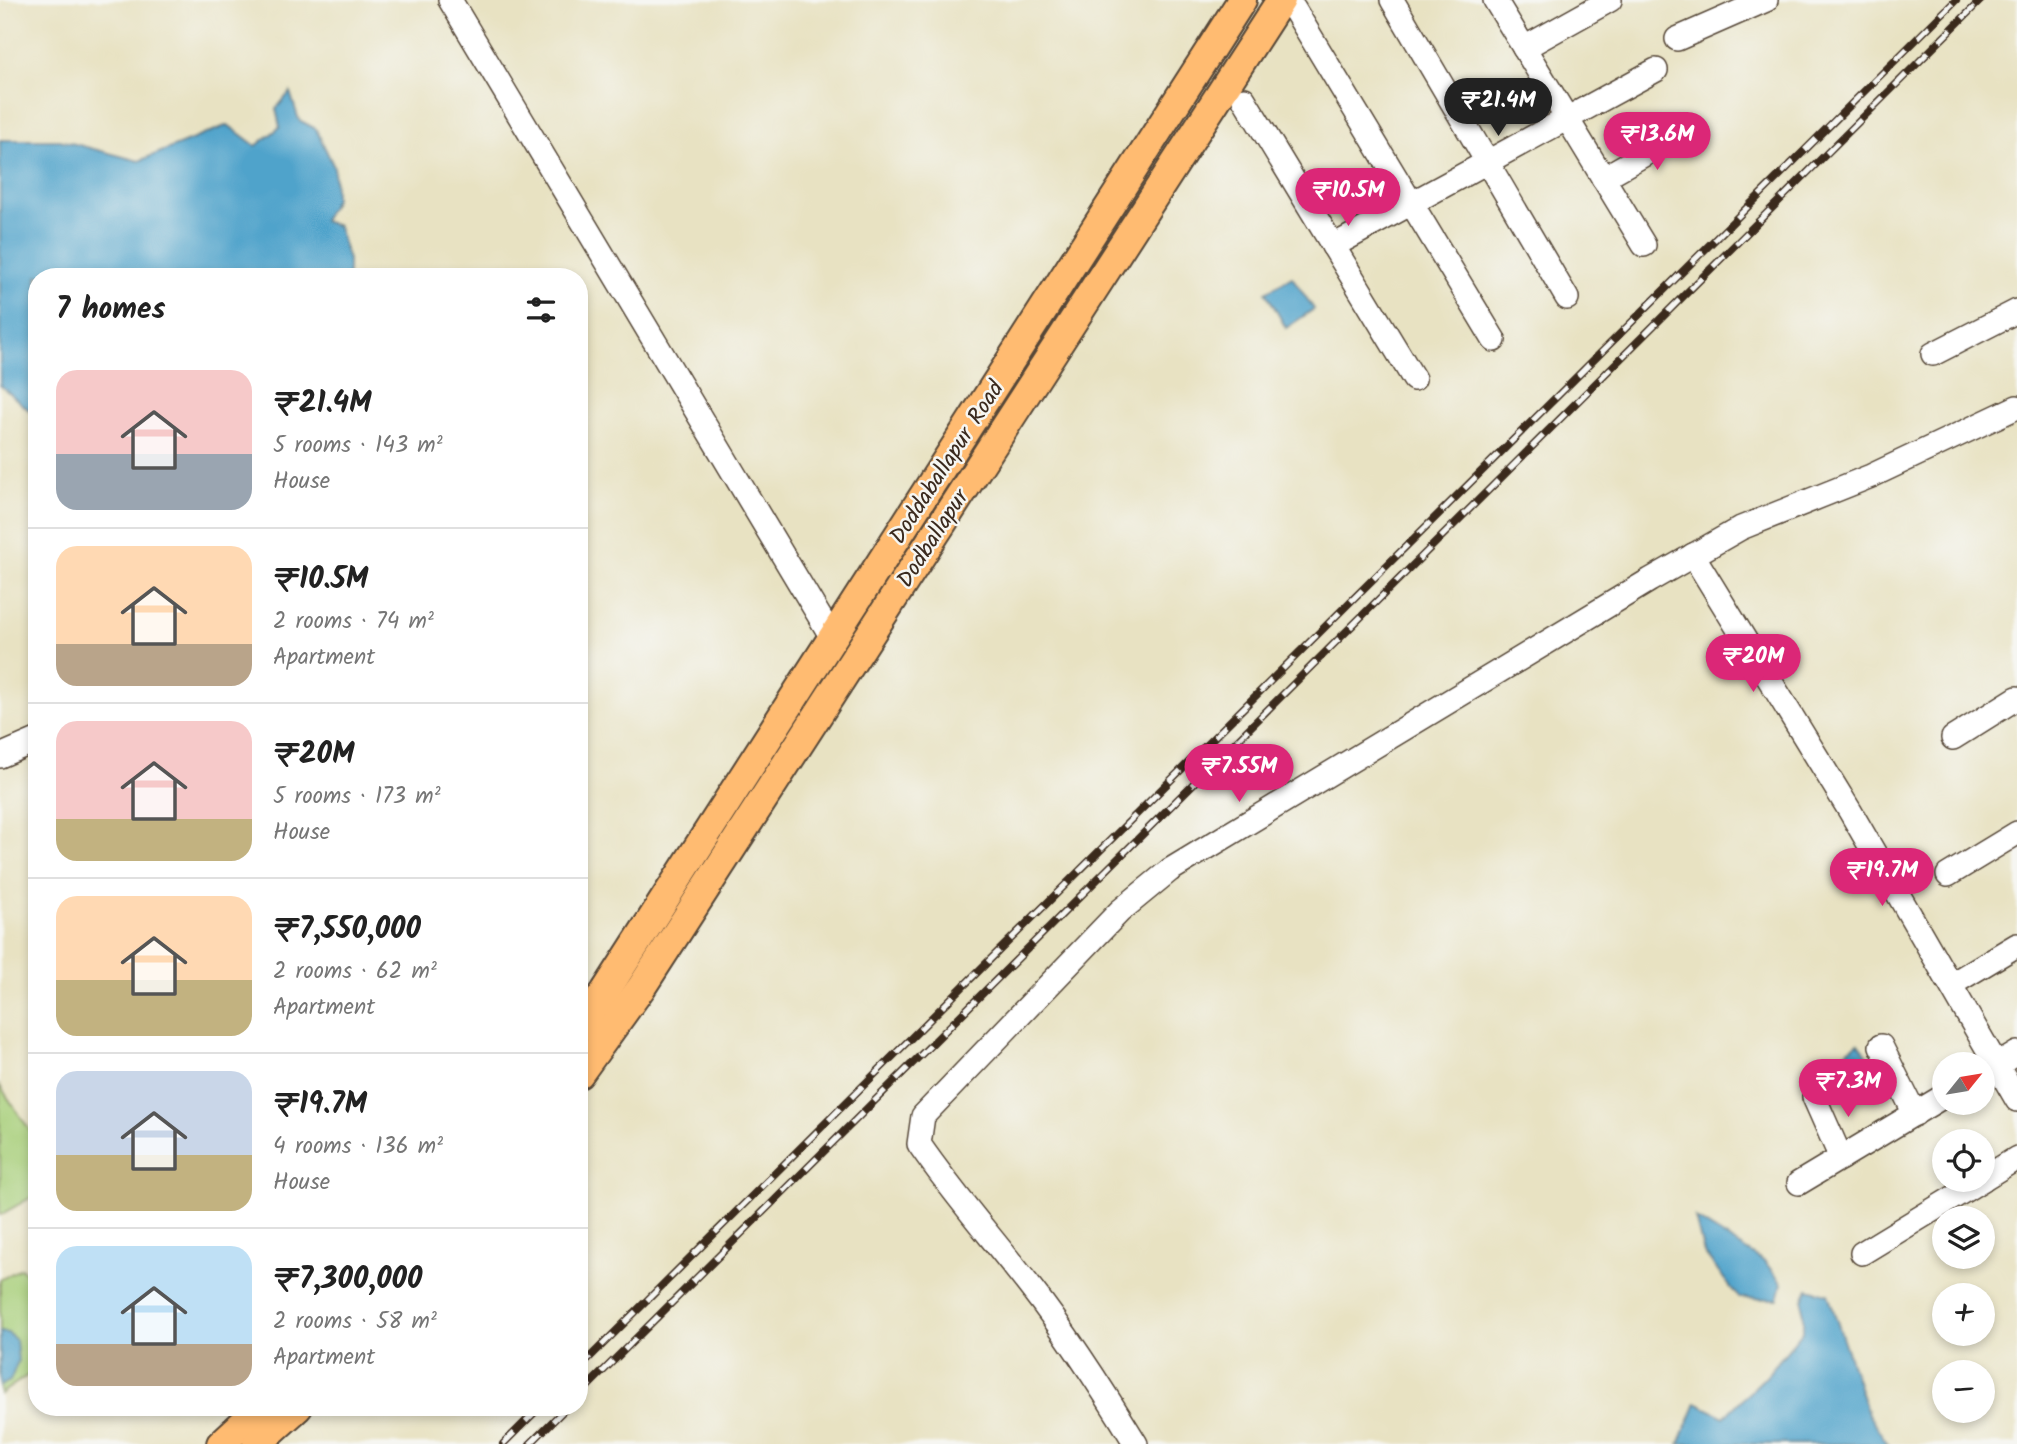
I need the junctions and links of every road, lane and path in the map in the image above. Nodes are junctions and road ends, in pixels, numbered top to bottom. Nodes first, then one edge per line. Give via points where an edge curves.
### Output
1 (450, 0) edge
2 (1242, 0) edge
3 (1392, 0) edge
4 (1495, 0) edge
5 (1610, 0) edge
6 (1766, 0) edge
7 (1287, 5) edge
8 (1677, 39) dead end
9 (1524, 48) junction
10 (1656, 70) dead end
11 (1244, 99) dead end
12 (1567, 118) junction
13 (1689, 129) dead end
14 (1487, 162) junction
15 (1603, 177) junction
16 (1411, 203) junction
17 (1644, 245) dead end
18 (1333, 246) junction
19 (1567, 298) dead end
20 (2017, 311) edge
21 (1494, 340) dead end
22 (1933, 354) dead end
23 (1414, 379) dead end
24 (2017, 407) edge
25 (1693, 555) junction
26 (833, 639) junction
27 (2017, 698) edge
28 (1953, 738) dead end
29 (28, 744) edge
30 (0, 756) edge
31 (2017, 833) edge
32 (1948, 875) dead end
33 (2017, 945) edge
34 (1952, 984) junction
35 (588, 1014) edge
36 (1881, 1046) dead end
37 (1981, 1052) edge
38 (2017, 1053) edge
39 (588, 1061) edge
40 (1995, 1066) edge
41 (1995, 1076) edge
42 (1814, 1097) dead end
43 (2017, 1100) edge
44 (1932, 1103) edge
45 (1915, 1114) junction
46 (1841, 1158) junction
47 (2017, 1158) edge
48 (1995, 1171) edge
49 (1799, 1183) dead end
50 (1961, 1192) edge
51 (1862, 1253) dead end
52 (251, 1416) edge
53 (288, 1416) edge
54 (221, 1444) edge
55 (257, 1444) edge
56 (1136, 1444) edge

1 - 26 street
2 - 26 main road, Doddaballapur Road
3 - 14 street
4 - 9 street
5 - 9 street
6 - 8 street
7 - 16 street
7 - 39 main road, Dodballapur via 641,988
9 - 12 street
10 - 12 street
11 - 18 street
12 - 14 street
12 - 15 street
13 - 15 street
14 - 16 street
14 - 19 street
15 - 17 street
16 - 18 street
16 - 21 street
18 - 23 street
20 - 22 street
24 - 25 street via 1871,476 1741,528
25 - 34 street
25 - 56 street via 1170,870 1120,911 923,1116 919,1144 1092,1370
26 - 35 main road, Doddaballapur Road
27 - 28 street
29 - 30 street
31 - 32 street
33 - 34 street
34 - 37 street
36 - 45 street
38 - 40 street
41 - 43 street
42 - 46 street
44 - 45 street
45 - 46 street
46 - 49 street
47 - 48 street
50 - 51 street
52 - 54 main road
53 - 55 main road

